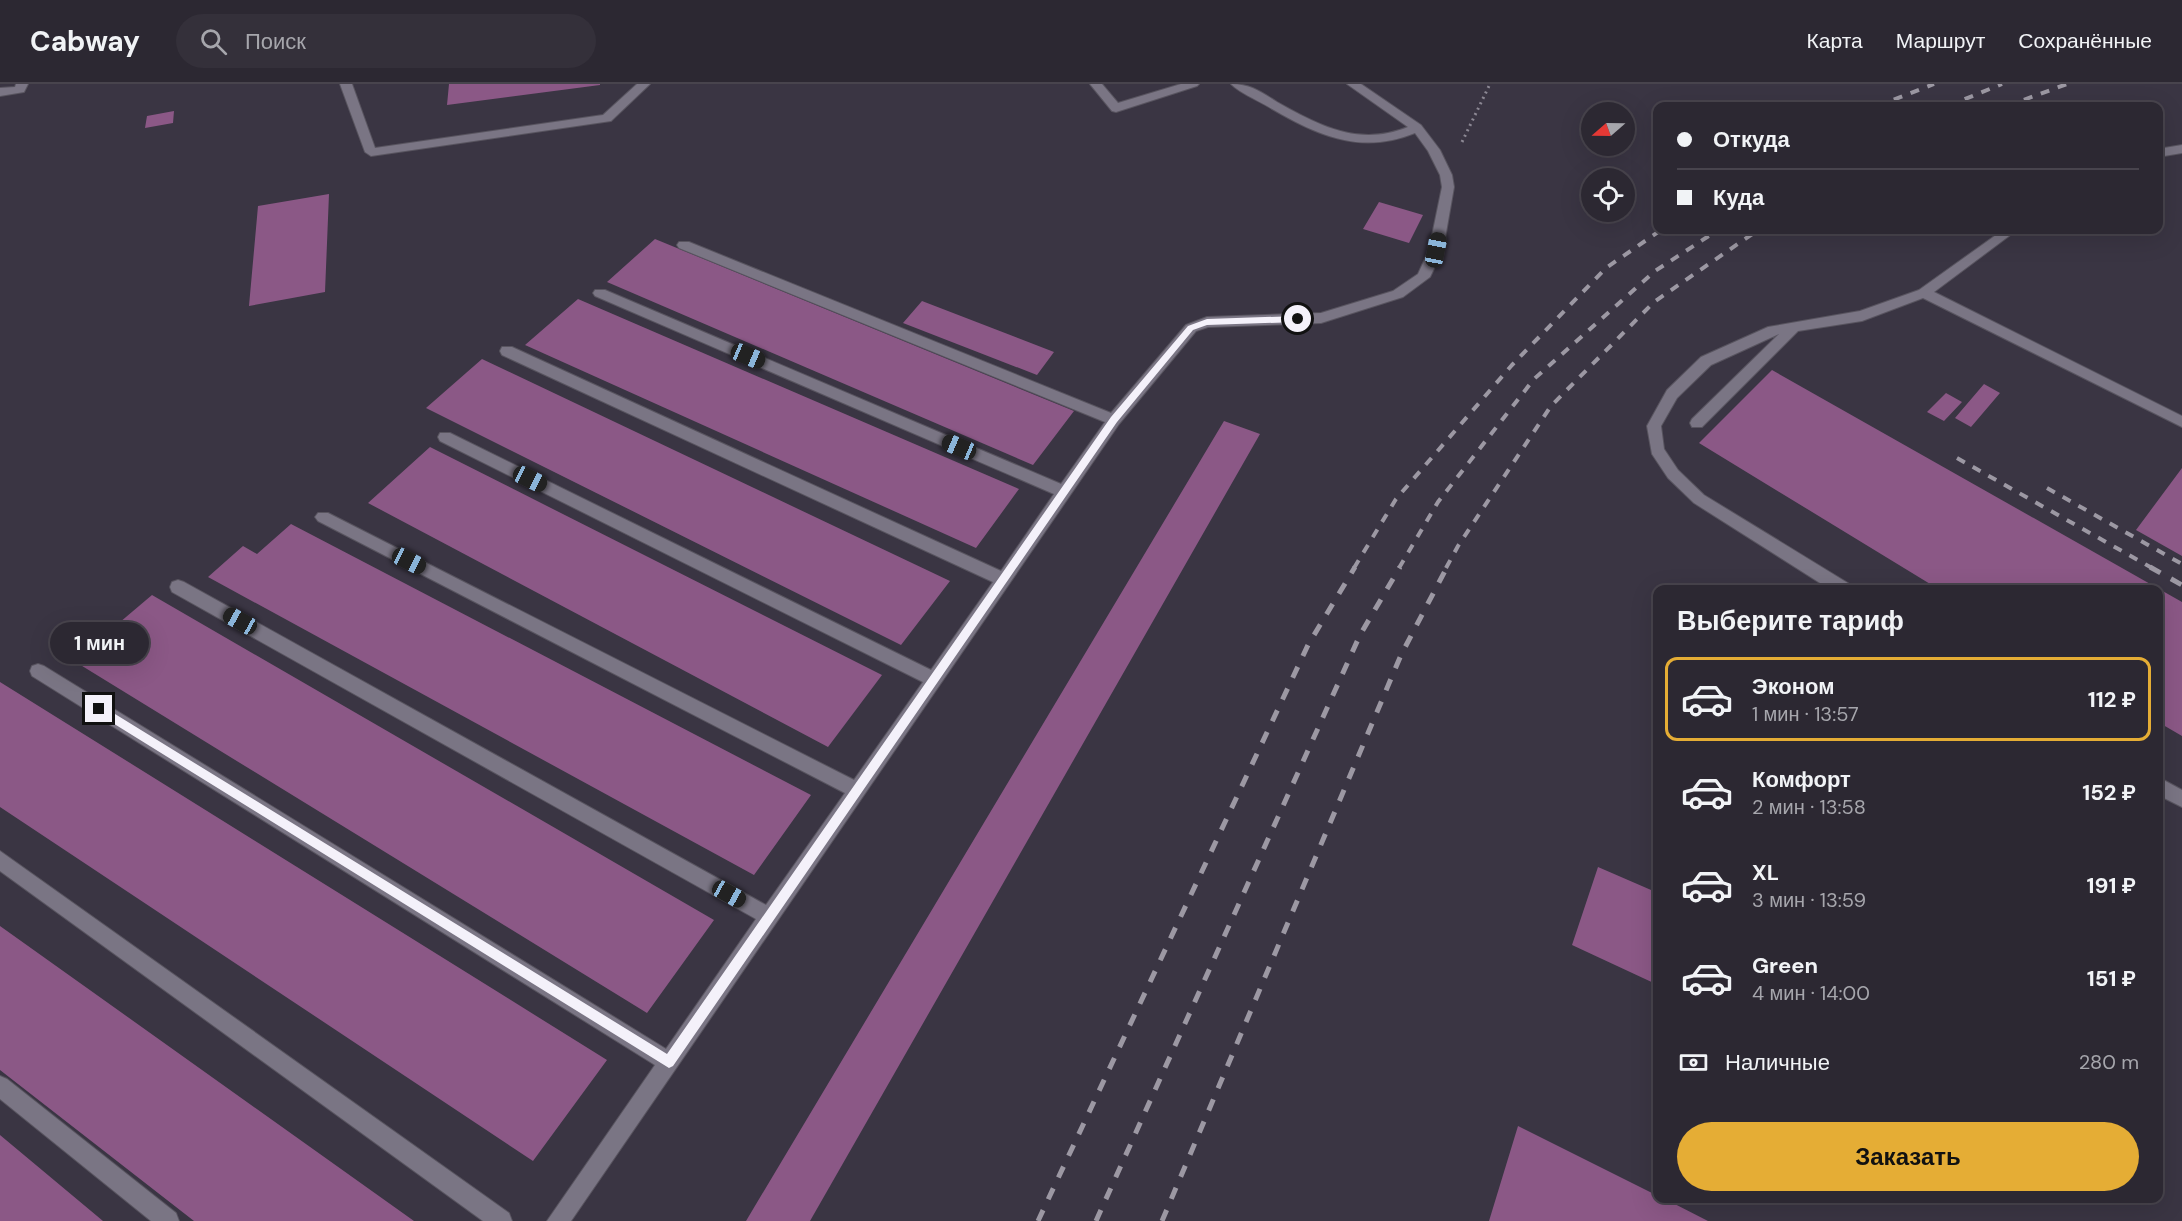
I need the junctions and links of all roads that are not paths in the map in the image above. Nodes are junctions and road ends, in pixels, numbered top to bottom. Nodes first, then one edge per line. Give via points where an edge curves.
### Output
1 (22, 84) edge
2 (346, 84) edge
3 (644, 84) edge
4 (1096, 84) edge
5 (1193, 84) edge
6 (1237, 84) edge
7 (1353, 84) edge
8 (0, 92) edge
9 (1417, 128) junction
10 (2182, 149) edge
11 (2163, 152) edge
12 (2005, 234) edge
13 (684, 244) dead end
14 (600, 293) dead end
15 (1924, 293) junction
16 (1794, 327) junction
17 (507, 351) dead end
18 (1114, 420) junction
19 (2182, 422) edge
20 (1697, 423) dead end
21 (445, 437) dead end
22 (1064, 492) junction
23 (323, 517) dead end
24 (1004, 579) junction
25 (1837, 585) edge
26 (178, 587) dead end
27 (38, 671) dead end
28 (934, 679) junction
29 (2163, 788) edge
30 (857, 791) junction
31 (2182, 799) edge
32 (0, 860) edge
33 (770, 917) junction
34 (669, 1062) junction
35 (0, 1086) edge
36 (168, 1221) edge
37 (501, 1221) edge
38 (558, 1221) edge

1 - 8 lane via 20,90
2 - 3 lane via 371,152 607,118
4 - 5 lane via 1116,108
6 - 9 lane via 1333,135 1388,139
7 - 9 lane
9 - 18 lane via 1434,150 1448,187 1436,250 1423,277 1398,294 1321,318 1207,322 1191,328
10 - 11 lane
12 - 15 lane
13 - 18 lane
14 - 22 lane
15 - 16 lane via 1862,316
15 - 19 lane
16 - 20 lane
16 - 25 lane via 1773,330 1706,361 1672,394 1654,426 1657,450 1673,474 1698,499
17 - 24 lane
18 - 22 lane
21 - 28 lane
22 - 24 lane
23 - 30 lane
24 - 28 lane
26 - 33 lane
27 - 34 lane
28 - 30 lane
29 - 31 lane
30 - 33 lane
32 - 37 lane
33 - 34 lane
34 - 38 lane
35 - 36 lane

